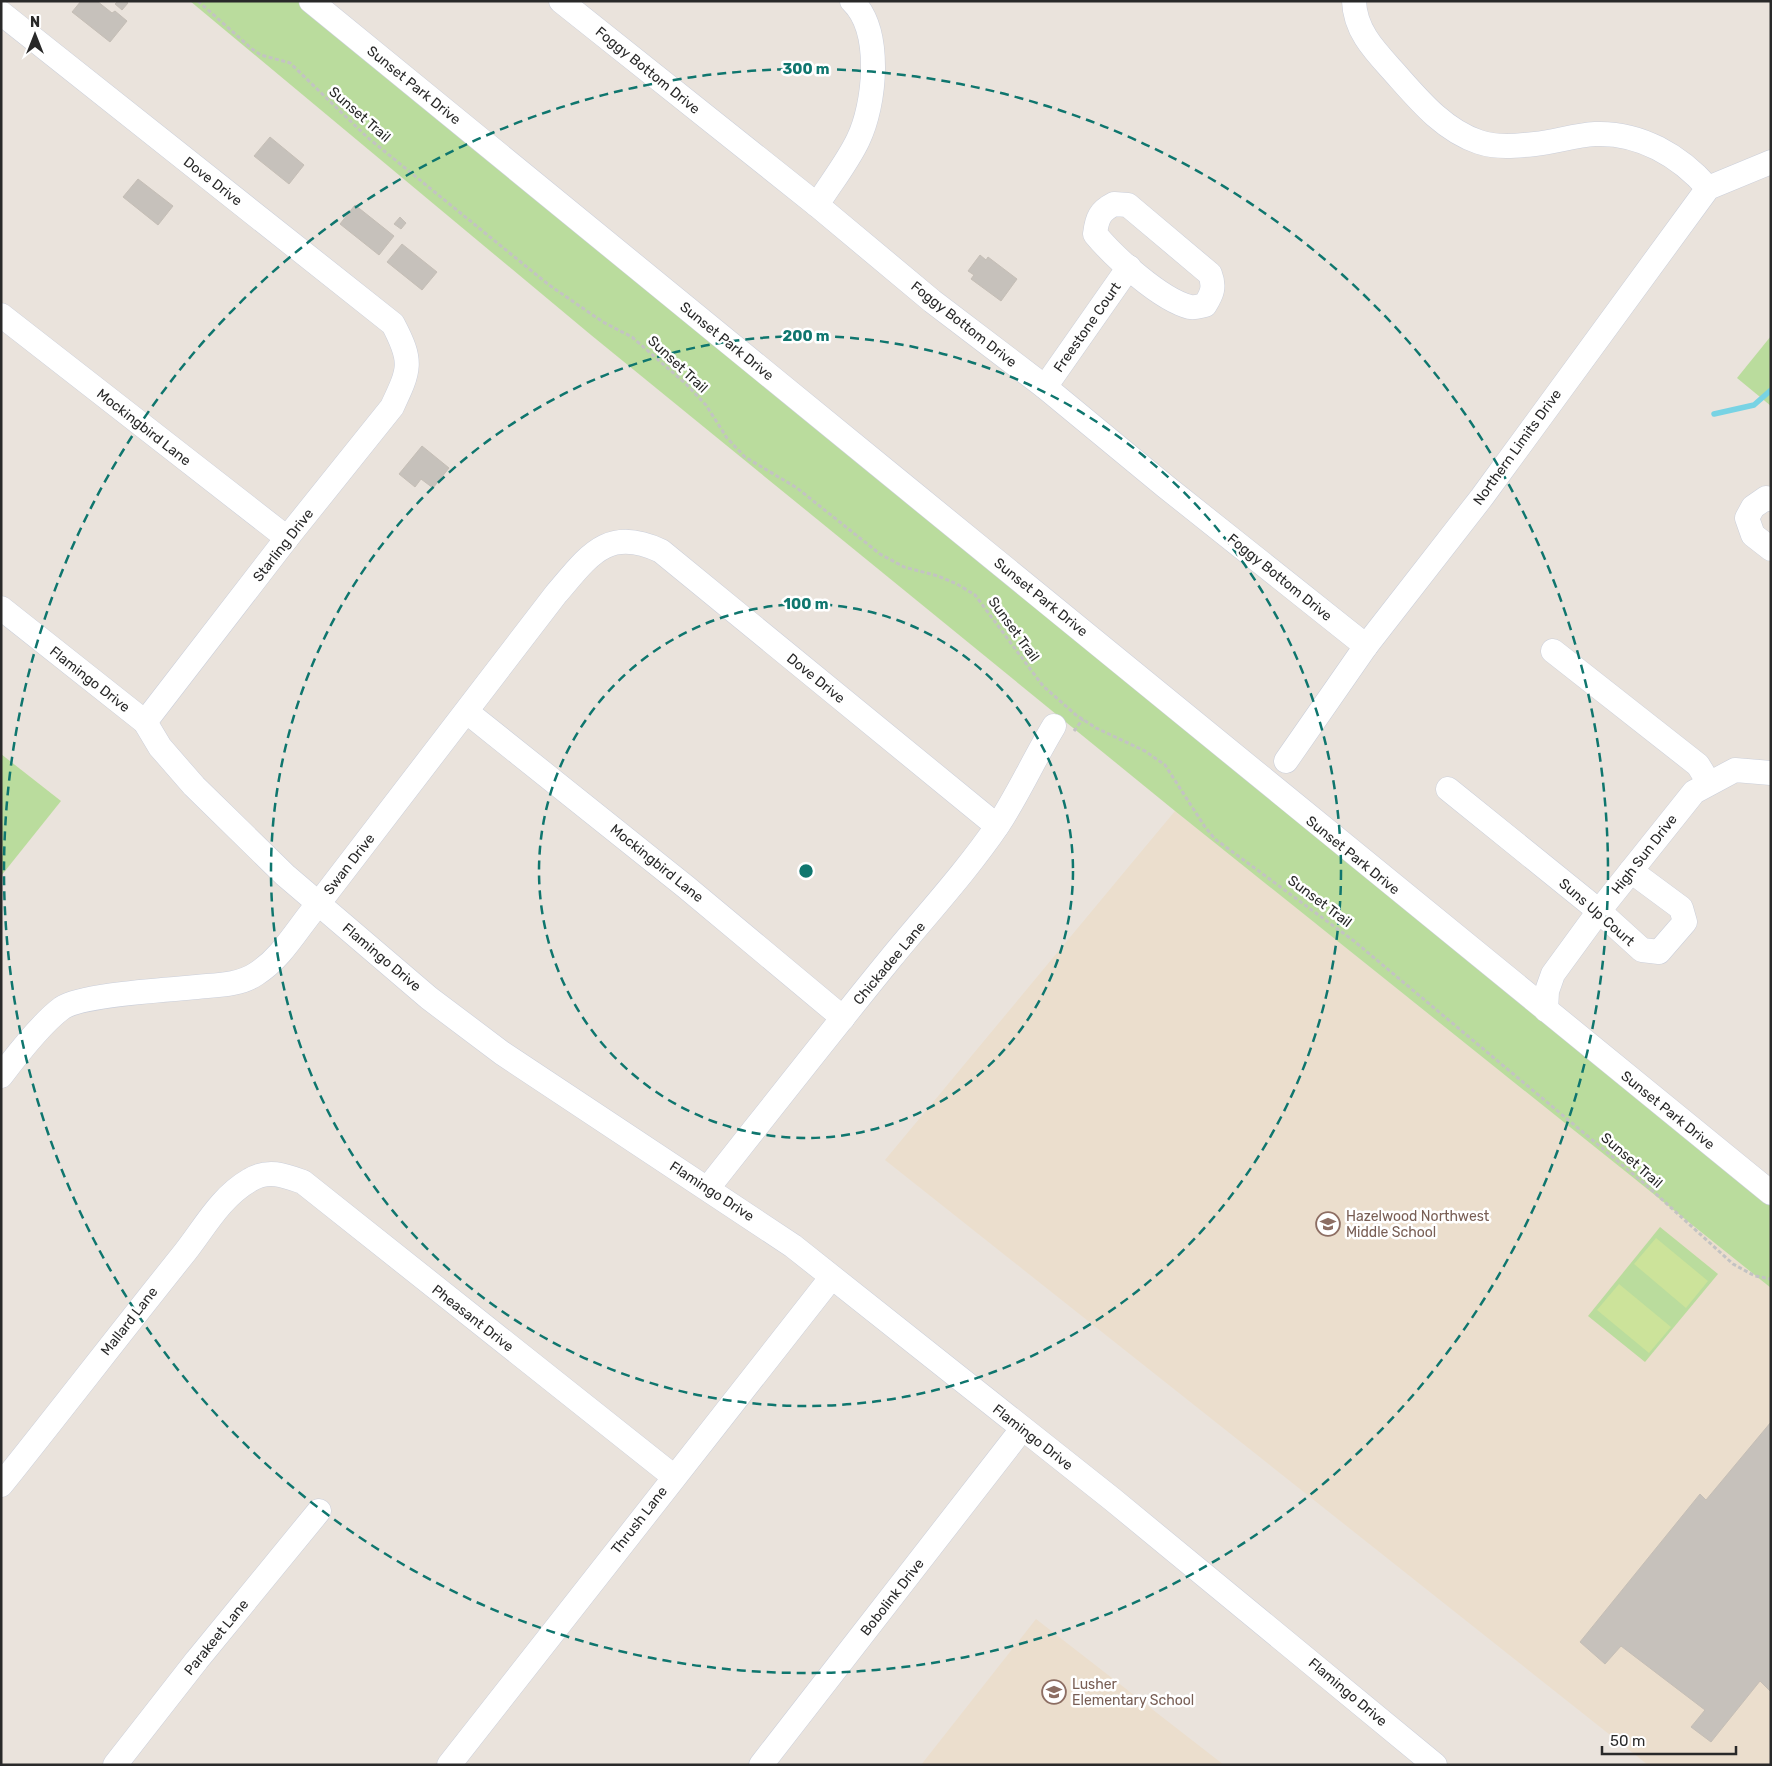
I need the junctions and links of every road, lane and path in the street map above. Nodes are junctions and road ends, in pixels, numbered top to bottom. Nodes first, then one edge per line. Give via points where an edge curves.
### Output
1 (198, 1) edge
2 (311, 1) edge
3 (562, 1) edge
4 (852, 1) edge
5 (1354, 1) edge
6 (1, 13) edge
7 (1771, 162) edge
8 (1708, 188) junction
9 (817, 205) junction
10 (1129, 267) junction
11 (1, 315) edge
12 (408, 361) joint
13 (1045, 387) junction
14 (1771, 499) edge
15 (287, 538) junction
16 (629, 540) joint
17 (1771, 549) edge
18 (1, 608) edge
19 (1366, 646) junction
20 (1553, 652) dead end
21 (467, 712) junction
22 (145, 722) junction
23 (1054, 726) dead end
24 (1286, 761) dead end
25 (1771, 773) edge
26 (1709, 783) junction
27 (1448, 789) dead end
28 (997, 826) junction
29 (1631, 870) junction
30 (319, 904) junction
31 (1599, 911) junction
32 (1546, 1010) junction
33 (843, 1018) junction
34 (1, 1076) edge
35 (268, 1172) joint
36 (708, 1188) junction
37 (1771, 1193) edge
38 (831, 1278) junction
39 (1771, 1279) edge
40 (1022, 1428) junction
41 (673, 1476) junction
42 (1, 1485) edge
43 (318, 1511) dead end
44 (115, 1765) edge
45 (449, 1765) edge
46 (761, 1765) edge
47 (1435, 1765) edge

1 - 39 path, Sunset Trail via 252,49 261,55 290,63 367,137 549,285 632,338 706,405 727,438 745,457 797,488 880,554 904,567 957,584 975,595 1043,686 1076,715 1145,751 1165,766 1215,839 1362,947 1645,1184 1733,1264 1755,1276
2 - 32 street, Sunset Park Drive
3 - 9 street, Foggy Bottom Drive
4 - 9 street via 866,26 873,54 874,80 859,140
5 - 8 street via 1355,18 1365,36 1425,107 1452,128 1478,142 1506,147 1594,134 1617,135 1645,142 1669,154 1692,170
6 - 12 street, Dove Drive via 393,324 403,342
7 - 8 street
8 - 19 street, Northern Limits Drive via 1482,496
9 - 13 street, Foggy Bottom Drive via 932,301
10 - 10 street, Freestone Court via 1095,234 1096,220 1103,209 1114,204 1128,205 1210,274 1214,284 1211,296 1205,305 1192,308 1176,302
10 - 13 street, Freestone Court
11 - 15 street, Mockingbird Lane
12 - 15 street, Starling Drive via 403,385 392,407
13 - 19 street, Foggy Bottom Drive
14 - 17 street via 1766,498 1754,507 1747,518 1753,535
15 - 22 street, Starling Drive
16 - 21 street, Swan Drive via 609,543 589,555
16 - 28 street, Dove Drive via 661,551
18 - 22 street, Flamingo Drive
19 - 24 street, Northern Limits Drive
20 - 26 street via 1698,765
21 - 30 street, Swan Drive
21 - 33 street, Mockingbird Lane via 686,886
22 - 30 street, Flamingo Drive via 160,747 194,786
23 - 28 street, Chickadee Lane
25 - 26 street, High Sun Drive via 1735,770
26 - 29 street, High Sun Drive via 1694,792
27 - 31 street, Suns Up Court
28 - 33 street, Chickadee Lane via 944,897
29 - 31 street, High Sun Drive
29 - 31 street, Suns Up Court via 1681,908 1685,922 1659,952 1642,950
30 - 34 street, Swan Drive via 298,927 278,957 255,976 230,984 114,996 63,1007
30 - 36 street, Flamingo Drive via 429,998 502,1053
31 - 32 street, High Sun Drive via 1553,974 1547,991
32 - 37 street, Sunset Park Drive
33 - 36 street, Chickadee Lane
35 - 41 street, Pheasant Drive via 304,1182
35 - 42 street, Mallard Lane via 228,1194
36 - 38 street, Flamingo Drive via 793,1246
38 - 40 street, Flamingo Drive
38 - 41 street, Thrush Lane
40 - 46 street, Bobolink Drive
40 - 47 street, Flamingo Drive
41 - 45 street, Thrush Lane
43 - 44 street, Parakeet Lane

